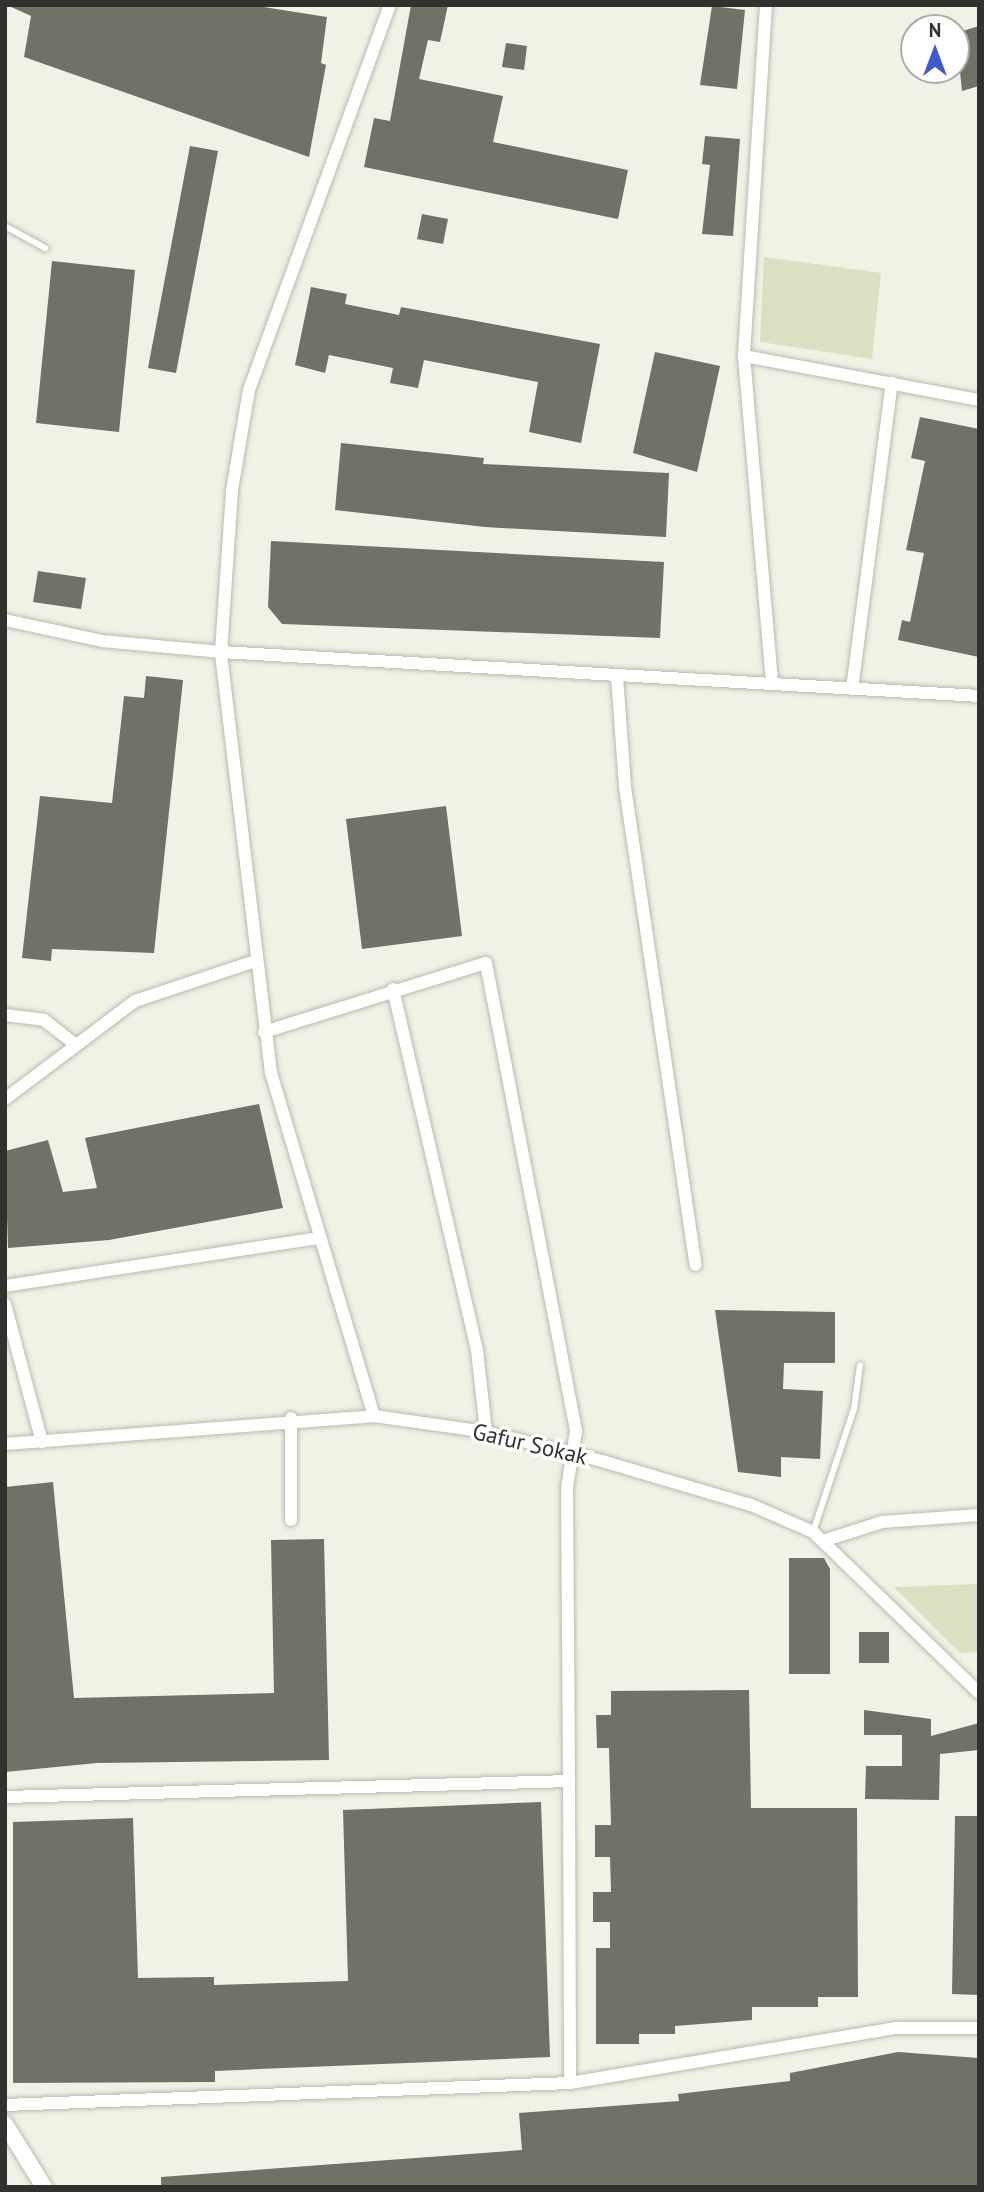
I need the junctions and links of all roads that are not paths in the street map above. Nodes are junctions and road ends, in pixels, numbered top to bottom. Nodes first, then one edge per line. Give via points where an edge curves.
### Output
1 (390, 5) edge
2 (766, 5) edge
3 (5, 226) edge
4 (45, 248) dead end
5 (744, 356) junction
6 (892, 383) junction
7 (979, 400) edge
8 (5, 620) edge
9 (221, 652) junction
10 (617, 677) junction
11 (772, 684) junction
12 (852, 689) junction
13 (979, 696) edge
14 (255, 961) junction
15 (393, 989) junction
16 (5, 1015) edge
17 (264, 1032) junction
18 (73, 1043) junction
19 (5, 1099) edge
20 (320, 1238) junction
21 (696, 1265) dead end
22 (5, 1286) edge
23 (5, 1304) edge
24 (860, 1365) dead end
25 (374, 1416) junction
26 (291, 1418) junction
27 (486, 1432) junction
28 (42, 1442) junction
29 (5, 1444) edge
30 (575, 1455) junction
31 (979, 1515) edge
32 (291, 1520) dead end
33 (813, 1532) junction
34 (826, 1540) junction
35 (979, 1693) edge
36 (569, 1781) junction
37 (5, 1797) edge
38 (979, 2028) edge
39 (570, 2083) junction
40 (5, 2105) edge
41 (5, 2124) edge
42 (44, 2187) edge

1 - 9 street via 249,390 232,490
2 - 5 street
3 - 4 lane
5 - 6 street
5 - 11 street
6 - 7 street
6 - 12 street
8 - 9 street via 102,641
9 - 10 street
9 - 14 street
10 - 11 street
10 - 21 street via 625,787
11 - 12 street
12 - 13 street
14 - 17 street
14 - 18 street via 135,1001
15 - 17 street
15 - 27 street via 477,1350
15 - 30 street via 486,964 573,1402
16 - 18 street via 44,1020
17 - 20 street
18 - 19 street
20 - 22 street
20 - 25 street
23 - 28 street
24 - 33 lane via 853,1409
25 - 26 street, Gafur Sokak
25 - 27 street, Gafur Sokak
26 - 28 street, Gafur Sokak
26 - 32 street
27 - 30 street, Gafur Sokak
28 - 29 street, Gafur Sokak
30 - 33 street, Gafur Sokak via 751,1505
30 - 36 street via 567,1488
31 - 34 street via 881,1522
33 - 34 street, Gafur Sokak
34 - 35 street, Gafur Sokak
36 - 37 street
36 - 39 street
38 - 39 street via 896,2028
39 - 40 street
41 - 42 street

